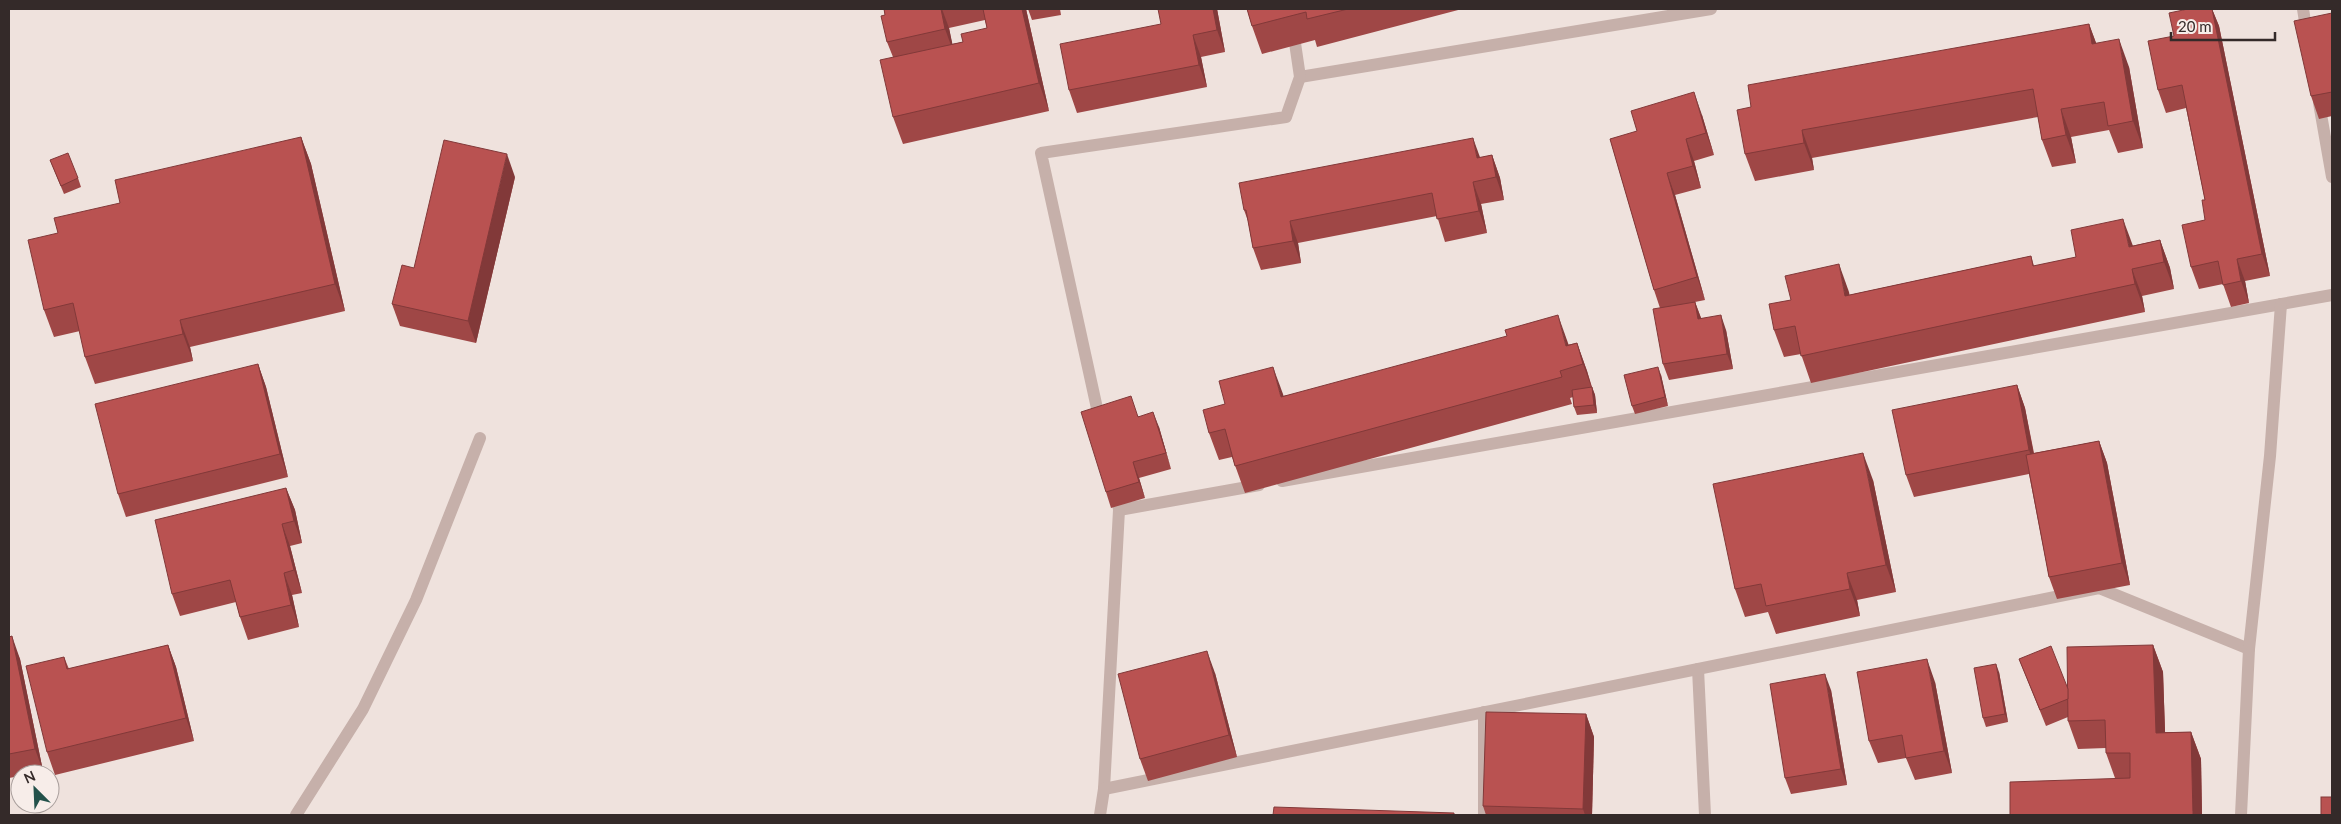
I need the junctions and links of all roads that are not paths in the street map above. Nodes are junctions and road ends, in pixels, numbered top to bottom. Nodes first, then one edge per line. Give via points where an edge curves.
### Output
1 (1290, 9) edge
2 (1711, 9) edge
3 (2303, 9) edge
4 (2310, 46) edge
5 (1300, 77) junction
6 (2318, 93) edge
7 (2332, 177) edge
8 (2332, 295) edge
9 (2281, 304) junction
10 (1102, 433) edge
11 (480, 438) dead end
12 (1115, 491) edge
13 (1119, 510) junction
14 (2249, 649) junction
15 (1698, 669) junction
16 (1484, 712) junction
17 (1104, 789) junction
18 (296, 815) edge
19 (1100, 815) edge
20 (1484, 815) edge
21 (1705, 815) edge
22 (2241, 815) edge

1 - 5 street
2 - 5 street
3 - 4 street
5 - 10 street via 1286,116 1041,153
6 - 7 street
8 - 9 street
9 - 13 street
9 - 14 street via 2270,456
11 - 18 street via 416,600 364,709
12 - 13 street
13 - 17 street
14 - 15 street via 2099,588
14 - 22 street
15 - 16 street
15 - 21 street
16 - 17 street
16 - 20 street
17 - 19 street

